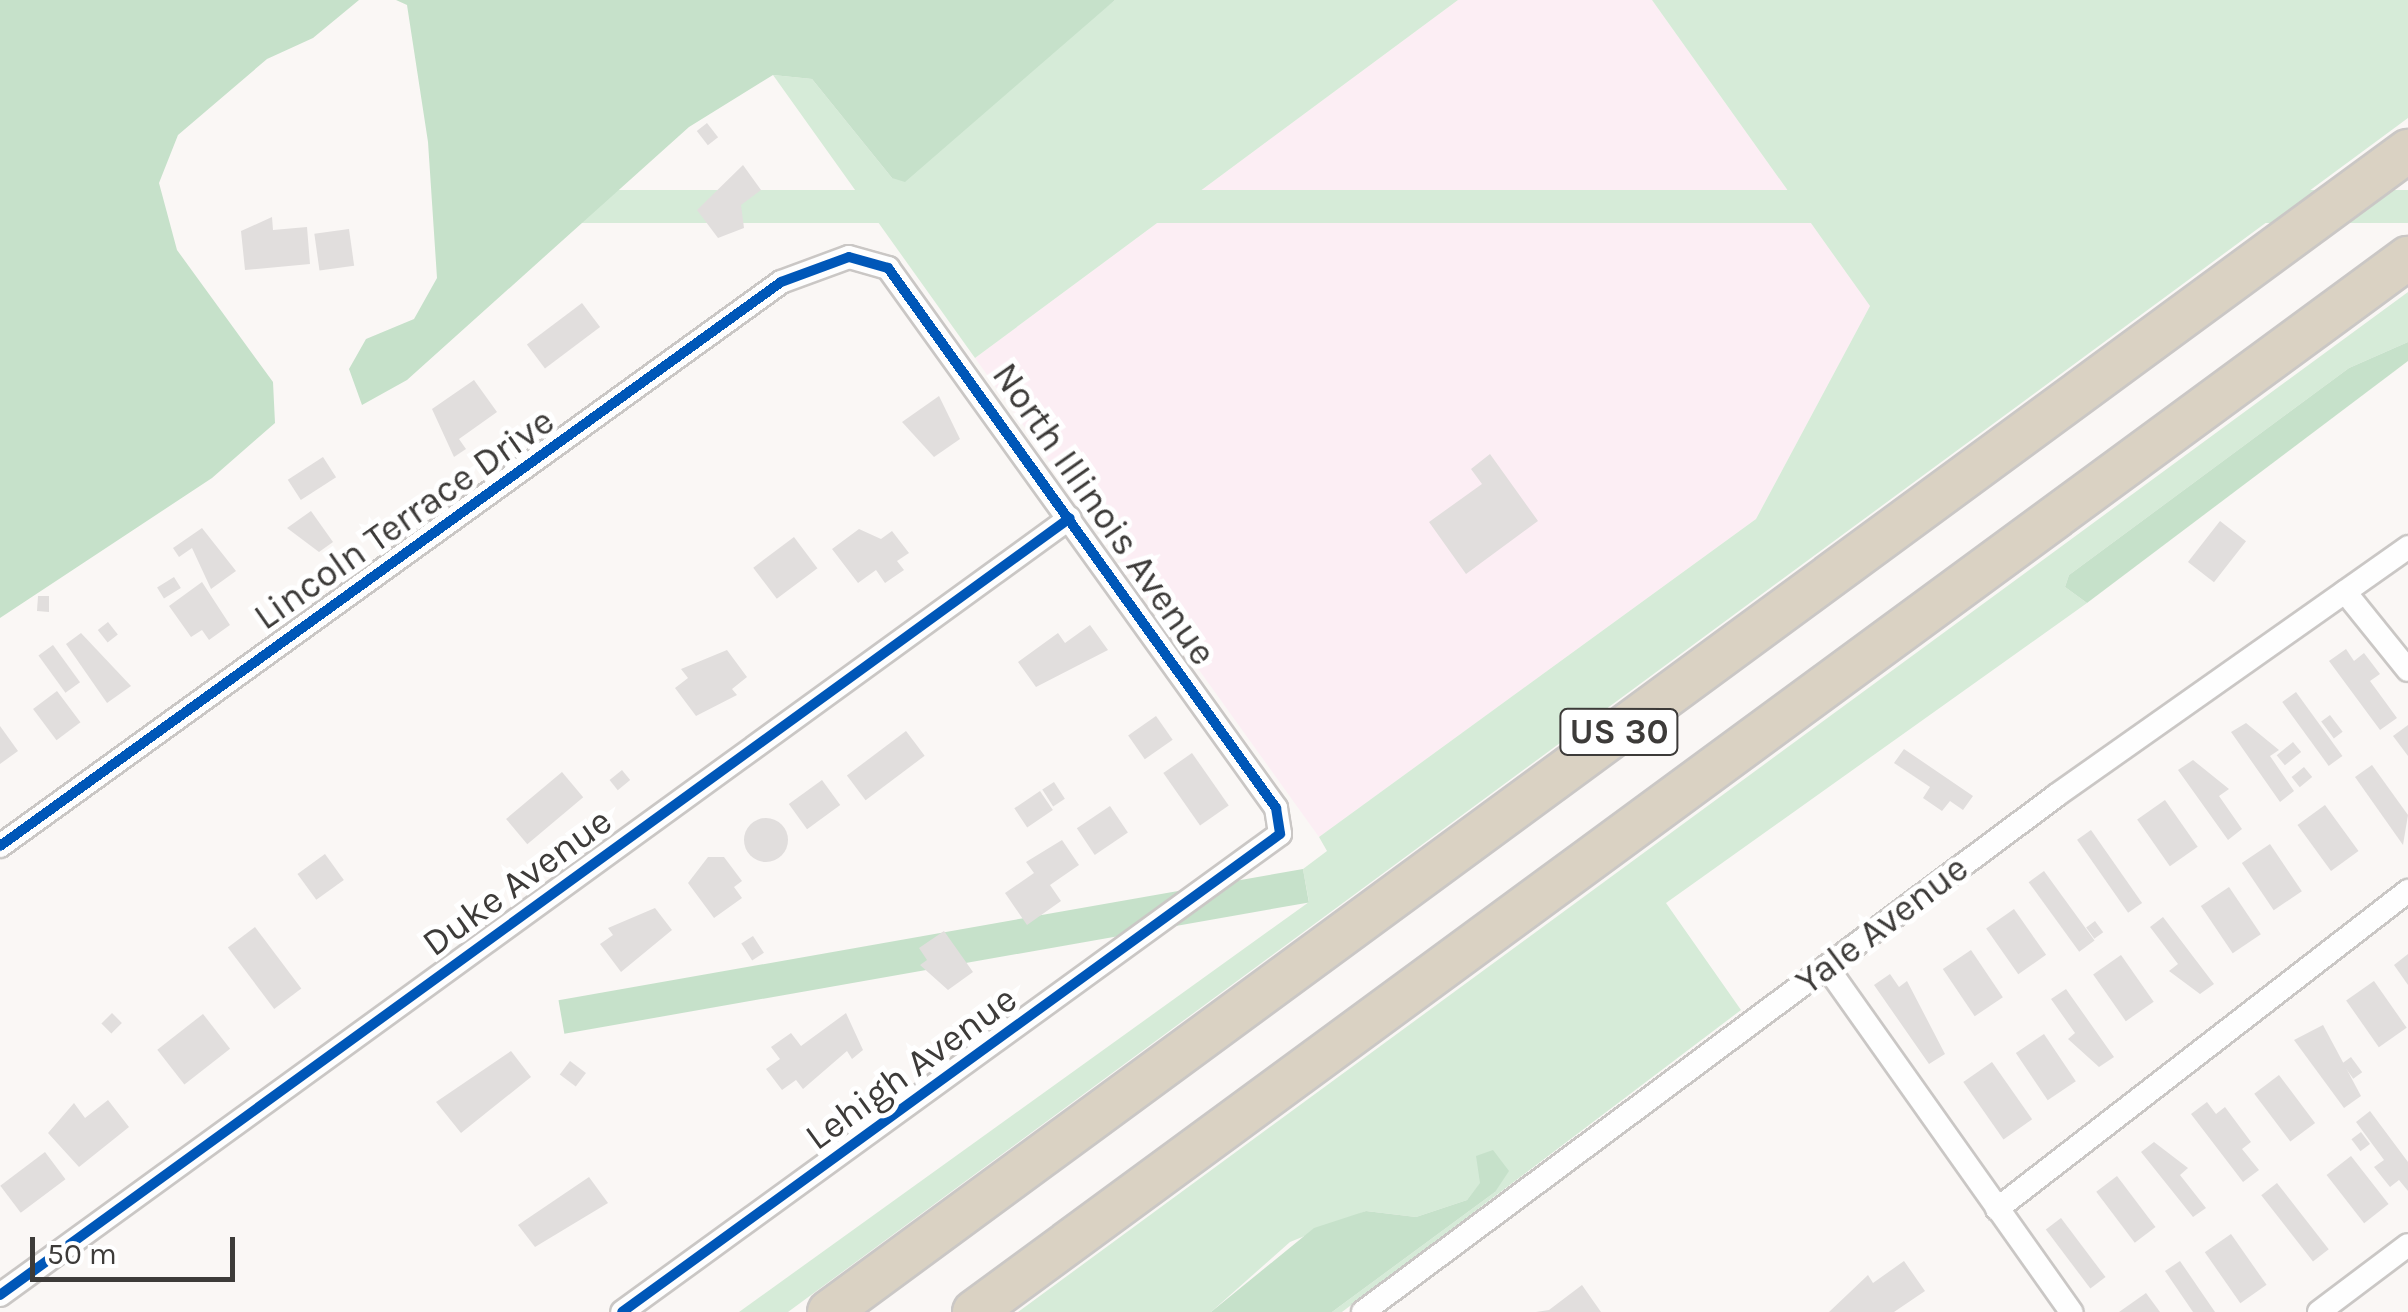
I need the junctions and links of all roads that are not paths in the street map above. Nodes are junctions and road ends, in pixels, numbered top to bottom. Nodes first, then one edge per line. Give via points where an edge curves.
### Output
1 (2408, 151) edge
2 (849, 257) joint
3 (2408, 258) edge
4 (1070, 518) junction
5 (2408, 547) edge
6 (2345, 592) junction
7 (2408, 670) edge
8 (1280, 834) joint
9 (0, 846) edge
10 (2408, 892) edge
11 (1826, 967) junction
12 (1997, 1209) junction
13 (2408, 1245) edge
14 (0, 1295) edge
15 (622, 1312) edge
16 (829, 1312) edge
17 (974, 1312) edge
18 (1363, 1312) edge
19 (2071, 1312) edge
20 (2319, 1312) edge

1 - 16 highway, US 30
2 - 4 street, North Illinois Avenue via 902,281
2 - 9 street, Lincoln Terrace Drive via 781,282
3 - 17 highway, US 30
4 - 8 street, North Illinois Avenue via 1276,808
4 - 14 street, Duke Avenue
5 - 6 street, Yale Avenue
6 - 7 street
6 - 11 street, Yale Avenue
8 - 15 street, Lehigh Avenue
10 - 12 street
11 - 12 street
11 - 18 street, Yale Avenue
12 - 19 street
13 - 20 street

